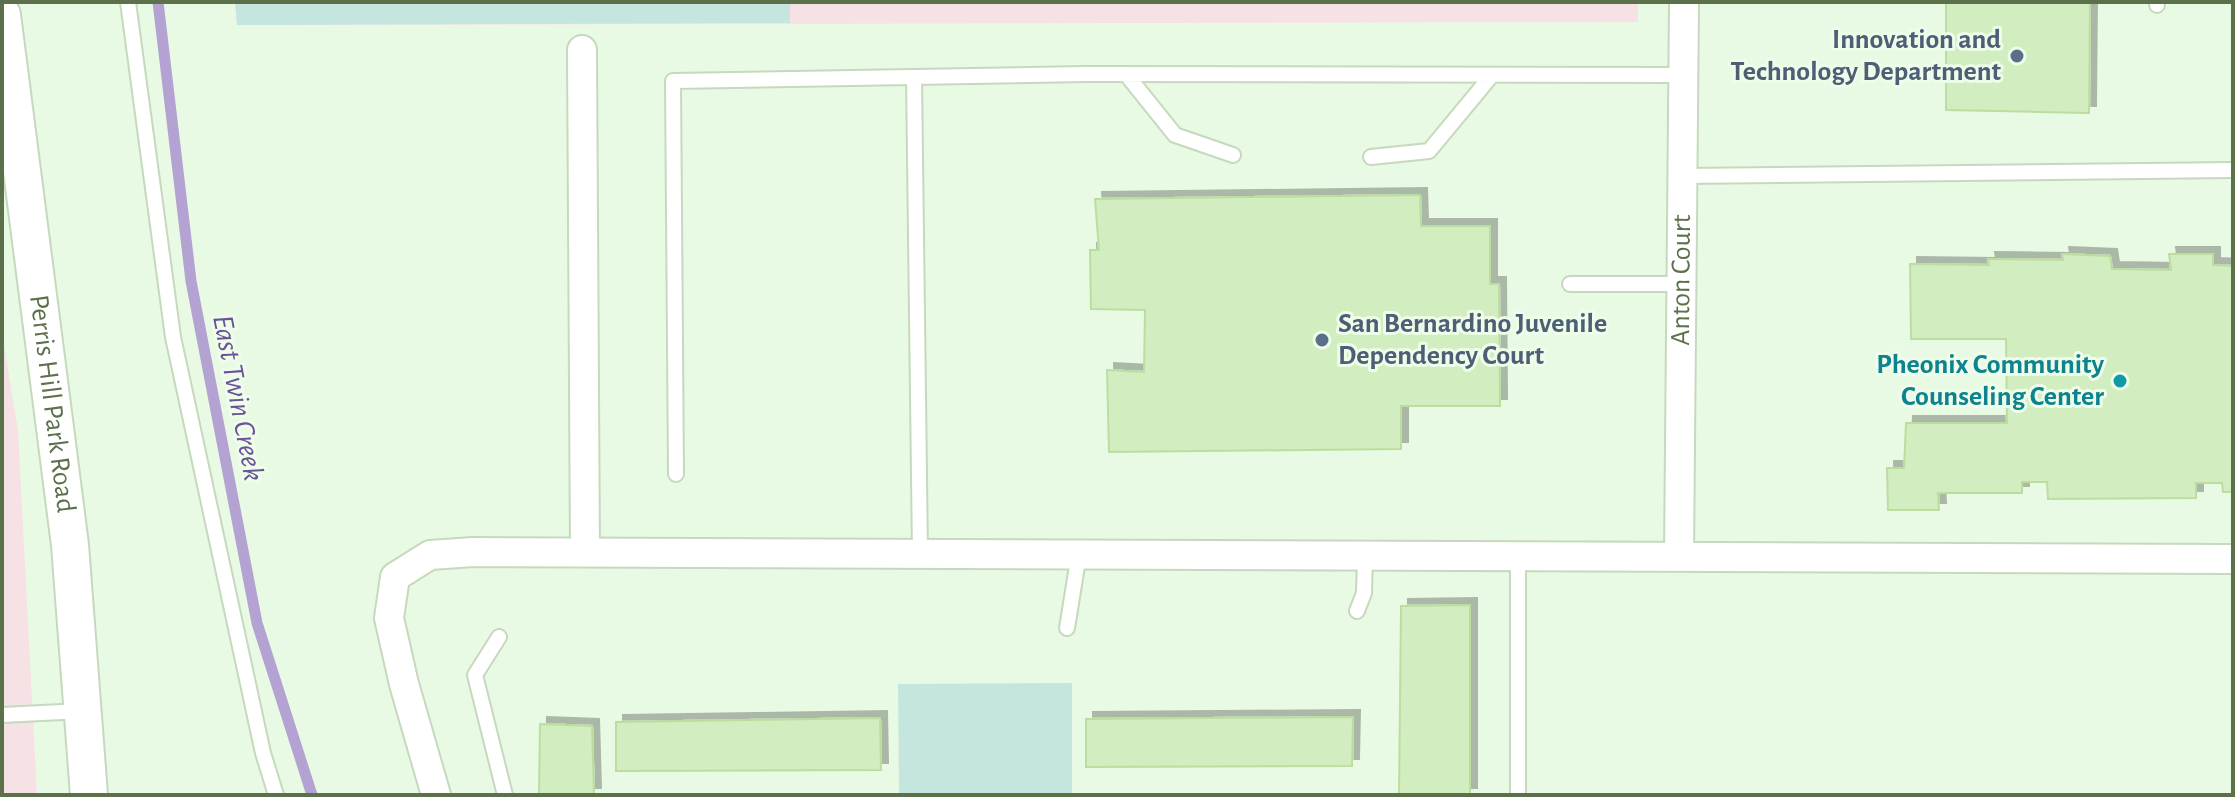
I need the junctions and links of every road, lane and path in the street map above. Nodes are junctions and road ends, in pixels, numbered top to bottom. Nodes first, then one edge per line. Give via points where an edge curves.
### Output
1 (128, 2) edge
2 (1684, 2) edge
3 (2, 15) edge
4 (582, 50) dead end
5 (1126, 74) junction
6 (1492, 75) junction
7 (1684, 75) junction
8 (914, 77) junction
9 (7, 110) edge
10 (1233, 155) dead end
11 (1371, 157) dead end
12 (2233, 170) edge
13 (1683, 176) junction
14 (1570, 284) dead end
15 (1682, 284) junction
16 (676, 474) dead end
17 (585, 552) junction
18 (920, 554) junction
19 (1079, 554) junction
20 (1365, 556) junction
21 (1518, 556) junction
22 (1679, 556) junction
23 (2233, 559) edge
24 (1357, 611) dead end
25 (1067, 628) dead end
26 (499, 637) dead end
27 (82, 711) junction
28 (2, 715) edge
29 (89, 795) edge
30 (276, 795) edge
31 (436, 795) edge
32 (505, 795) edge
33 (1518, 795) edge

1 - 30 lane via 173,337
2 - 7 street, Anton Court
3 - 9 street, Perris Hill Park Road
4 - 17 street
5 - 6 lane
5 - 8 lane
5 - 10 lane via 1175,135
6 - 7 lane
6 - 11 lane via 1429,151
7 - 13 street, Anton Court
8 - 16 lane via 673,81
8 - 18 lane
9 - 27 street, Perris Hill Park Road via 70,545
12 - 13 lane
13 - 15 street, Anton Court
14 - 15 lane
15 - 22 street, Anton Court
17 - 18 street
17 - 31 street via 430,555 395,577 389,618
18 - 19 street
19 - 20 street
19 - 25 lane
20 - 21 street
20 - 24 lane via 1364,593
21 - 22 street
21 - 33 lane
22 - 23 street
26 - 32 lane via 475,675
27 - 28 lane
27 - 29 street, Perris Hill Park Road

